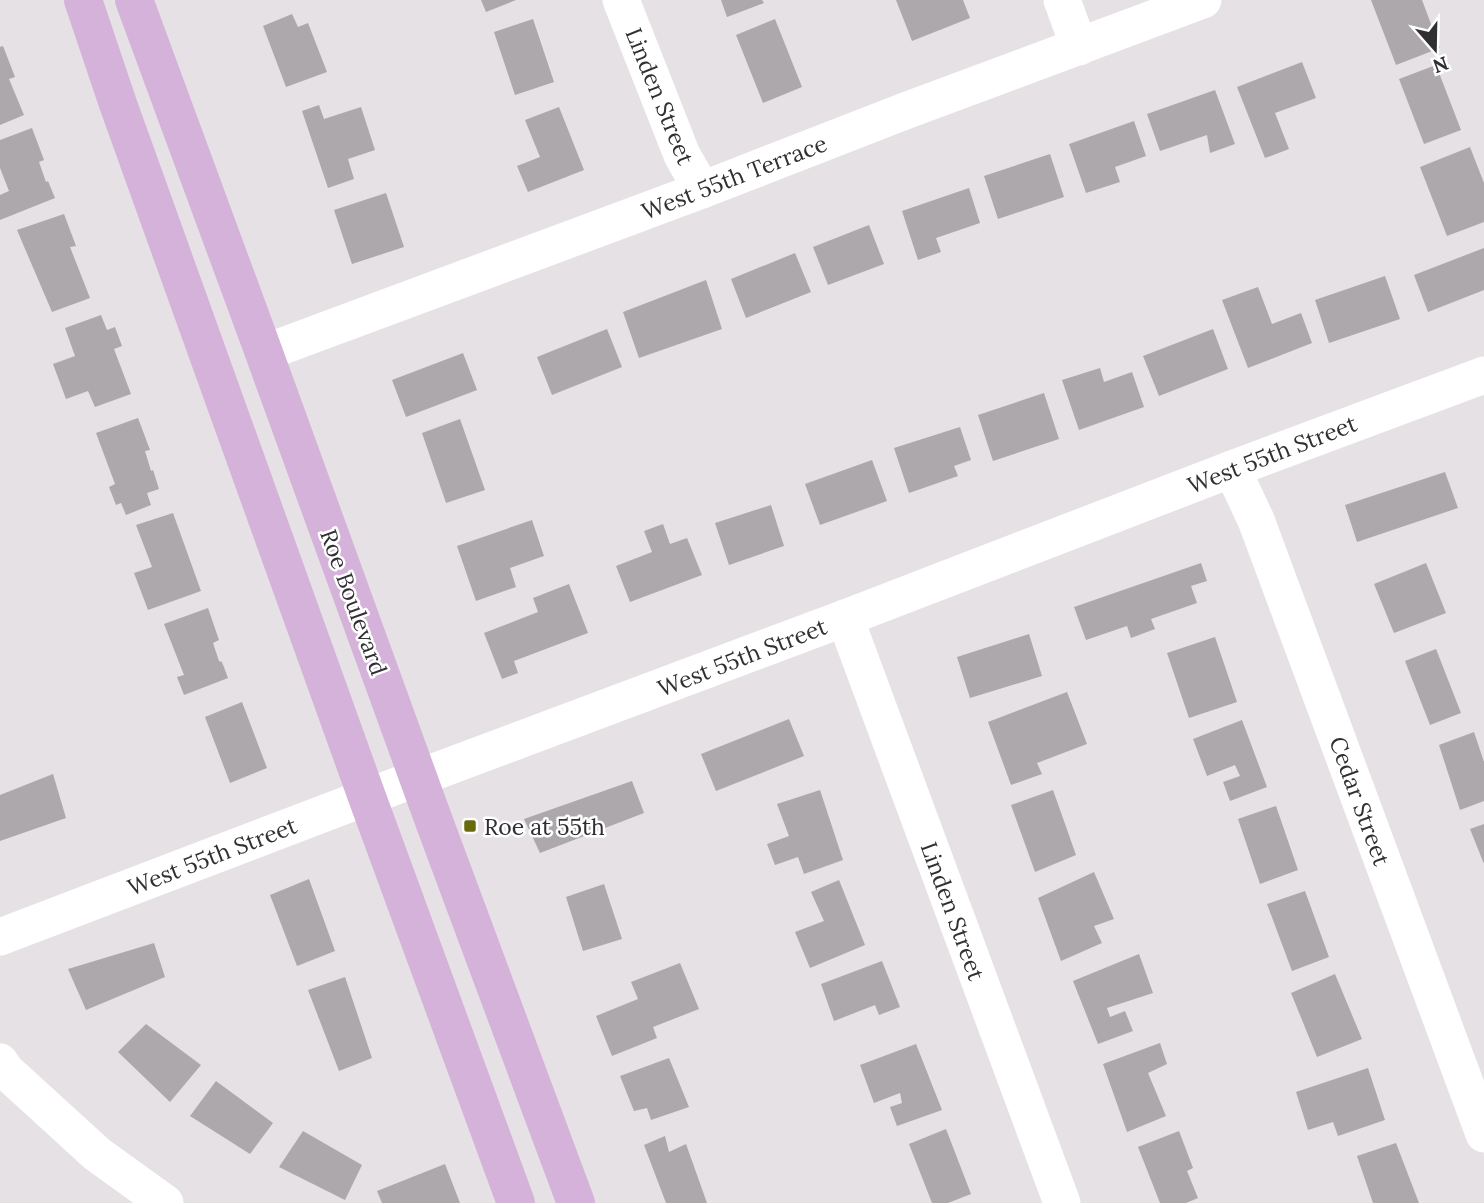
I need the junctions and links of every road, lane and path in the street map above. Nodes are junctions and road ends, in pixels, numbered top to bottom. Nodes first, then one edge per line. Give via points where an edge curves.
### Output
1 (83, 0) edge
2 (134, 0) edge
3 (621, 0) edge
4 (1062, 0) edge
5 (1203, 0) edge
6 (1079, 47) junction
7 (702, 190) junction
8 (264, 353) junction
9 (1484, 375) edge
10 (1232, 469) junction
11 (845, 618) junction
12 (418, 778) junction
13 (367, 797) junction
14 (0, 937) edge
15 (0, 1062) edge
16 (1484, 1134) edge
17 (165, 1203) edge
18 (516, 1203) edge
19 (576, 1203) edge
20 (1062, 1203) edge

1 - 13 main road
2 - 8 main road, Roe Boulevard
3 - 7 street, Linden Street via 682,155
4 - 6 street
5 - 6 street, West 55th Terrace
6 - 7 street, West 55th Terrace
7 - 8 street, West 55th Terrace
8 - 12 main road, Roe Boulevard
9 - 10 street, West 55th Street
10 - 11 street, West 55th Street
10 - 16 street, Cedar Street via 1256,520
11 - 12 street, West 55th Street
11 - 20 street, Linden Street
12 - 13 street, West 55th Street
12 - 19 main road, Roe Boulevard
13 - 14 street, West 55th Street
13 - 18 main road
15 - 17 street via 97,1154

